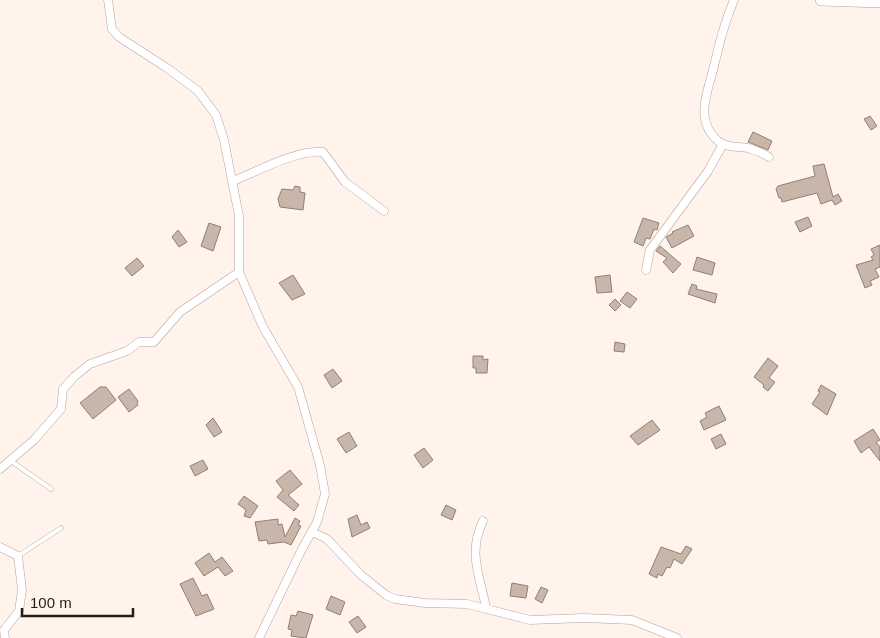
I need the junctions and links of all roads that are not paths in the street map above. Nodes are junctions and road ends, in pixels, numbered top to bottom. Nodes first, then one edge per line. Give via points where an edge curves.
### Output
1 (108, 0) edge
2 (734, 0) edge
3 (821, 0) edge
4 (880, 2) edge
5 (723, 144) junction
6 (769, 157) dead end
7 (234, 182) junction
8 (384, 211) dead end
9 (646, 270) dead end
10 (239, 272) junction
11 (11, 460) junction
12 (0, 469) edge
13 (51, 490) dead end
14 (482, 521) dead end
15 (61, 528) dead end
16 (312, 532) junction
17 (0, 547) edge
18 (18, 556) junction
19 (486, 607) junction
20 (5, 638) edge
21 (259, 638) edge
22 (677, 638) edge

1 - 7 street via 112,29 119,38 167,68 208,101 216,115
2 - 5 street via 723,26 704,99 708,128
3 - 4 street
5 - 6 street via 747,148
5 - 9 street via 708,171 650,250
7 - 8 street via 268,166 323,152 345,182
7 - 10 street via 239,216
10 - 11 street via 180,312 154,342 139,342 127,351 90,364 75,376 63,389 61,409
10 - 16 street via 263,327 298,387 307,417 325,494
11 - 12 street
11 - 13 lane
14 - 19 street via 474,547
15 - 18 lane
16 - 19 street via 328,538 361,575 386,595 406,601
16 - 21 street
17 - 18 street
18 - 20 street via 22,590 19,611 4,630
19 - 22 street via 530,620 632,620

